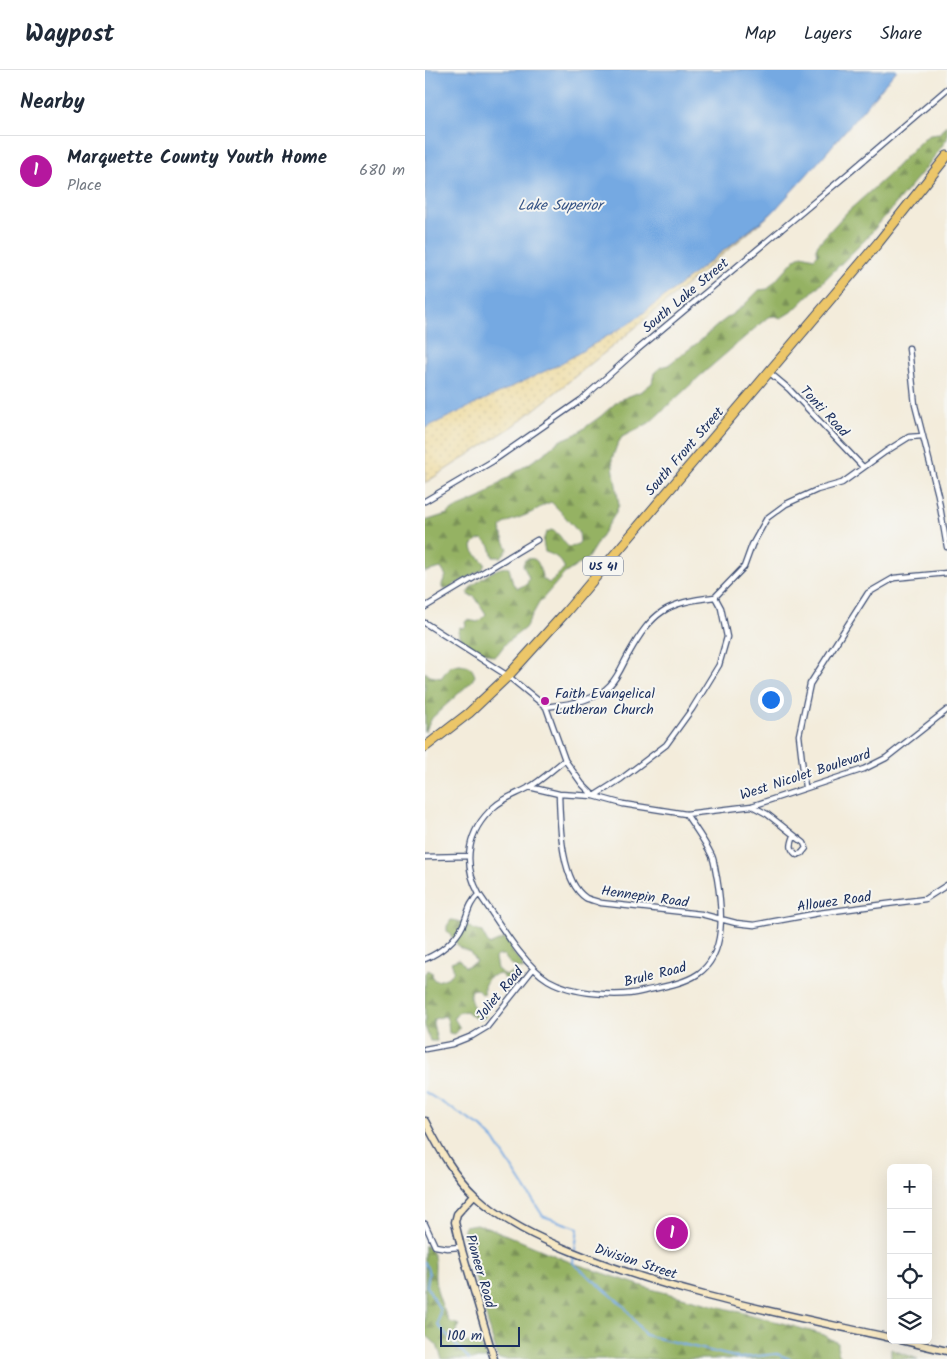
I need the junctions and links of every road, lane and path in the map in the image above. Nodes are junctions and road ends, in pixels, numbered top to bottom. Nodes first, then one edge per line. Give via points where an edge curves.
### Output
1 (947, 89) edge
2 (947, 156) edge
3 (909, 348) dead end
4 (769, 373) junction
5 (923, 436) junction
6 (863, 467) junction
7 (425, 500) edge
8 (537, 540) dead end
9 (947, 547) edge
10 (947, 573) edge
11 (715, 597) junction
12 (425, 606) edge
13 (425, 623) edge
14 (508, 676) junction
15 (546, 706) junction
16 (947, 710) edge
17 (425, 747) edge
18 (565, 760) junction
19 (529, 787) junction
20 (805, 787) junction
21 (559, 794) junction
22 (594, 796) junction
23 (752, 806) junction
24 (686, 814) junction
25 (794, 836) dead end
26 (468, 856) junction
27 (425, 857) edge
28 (947, 885) edge
29 (479, 894) junction
30 (721, 919) junction
31 (425, 959) edge
32 (533, 969) junction
33 (425, 1049) edge
34 (425, 1121) edge
35 (474, 1195) junction
36 (425, 1224) edge
37 (426, 1231) edge
38 (461, 1247) junction
39 (887, 1337) edge
40 (918, 1344) edge
41 (947, 1351) edge
42 (494, 1359) edge

1 - 7 street, South Lake Street via 581,400 493,461
2 - 4 highway, South Front Street / US 41
3 - 5 street via 915,405
4 - 6 street, Tonti Road via 789,388
4 - 14 highway, South Front Street / US 41
5 - 6 street via 909,437
5 - 9 street
6 - 11 street via 842,483 785,504 767,518 744,567
8 - 12 street
10 - 20 street via 894,578 868,593 810,684 799,735
11 - 15 street via 692,599 661,612 642,630 611,685 601,692 584,700
11 - 22 street via 721,608 727,637 719,665 666,745
13 - 14 street
14 - 15 street
14 - 17 highway, South Front Street / US 41 via 469,713
15 - 18 street
16 - 20 street, West Nicolet Boulevard via 886,758 863,769
18 - 19 street
18 - 22 street
19 - 21 street, West Nicolet Boulevard
19 - 26 street via 504,799 488,814 474,834
20 - 23 street, West Nicolet Boulevard
21 - 22 street, West Nicolet Boulevard
21 - 30 street, Hennepin Road via 560,827 568,870 586,898
22 - 24 street, West Nicolet Boulevard
23 - 24 street, West Nicolet Boulevard
23 - 25 street
24 - 30 street, Brule Road via 713,857
26 - 27 street
26 - 29 street, Brule Road via 471,878
28 - 30 street, Allouez Road via 925,899 754,925
29 - 31 street via 473,900 459,933 441,950
29 - 32 street, Brule Road
30 - 32 street, Brule Road via 717,944 708,966 691,978 664,986 627,994 594,992 558,985
32 - 33 street, Joliet Road via 487,1027 452,1044
34 - 35 street, Division Street via 449,1165
35 - 38 street, Pioneer Road via 457,1214 455,1222
35 - 39 street, Division Street via 521,1229 621,1271 697,1293
36 - 37 street
37 - 38 street via 435,1246
38 - 42 street, Pioneer Road
40 - 41 street

